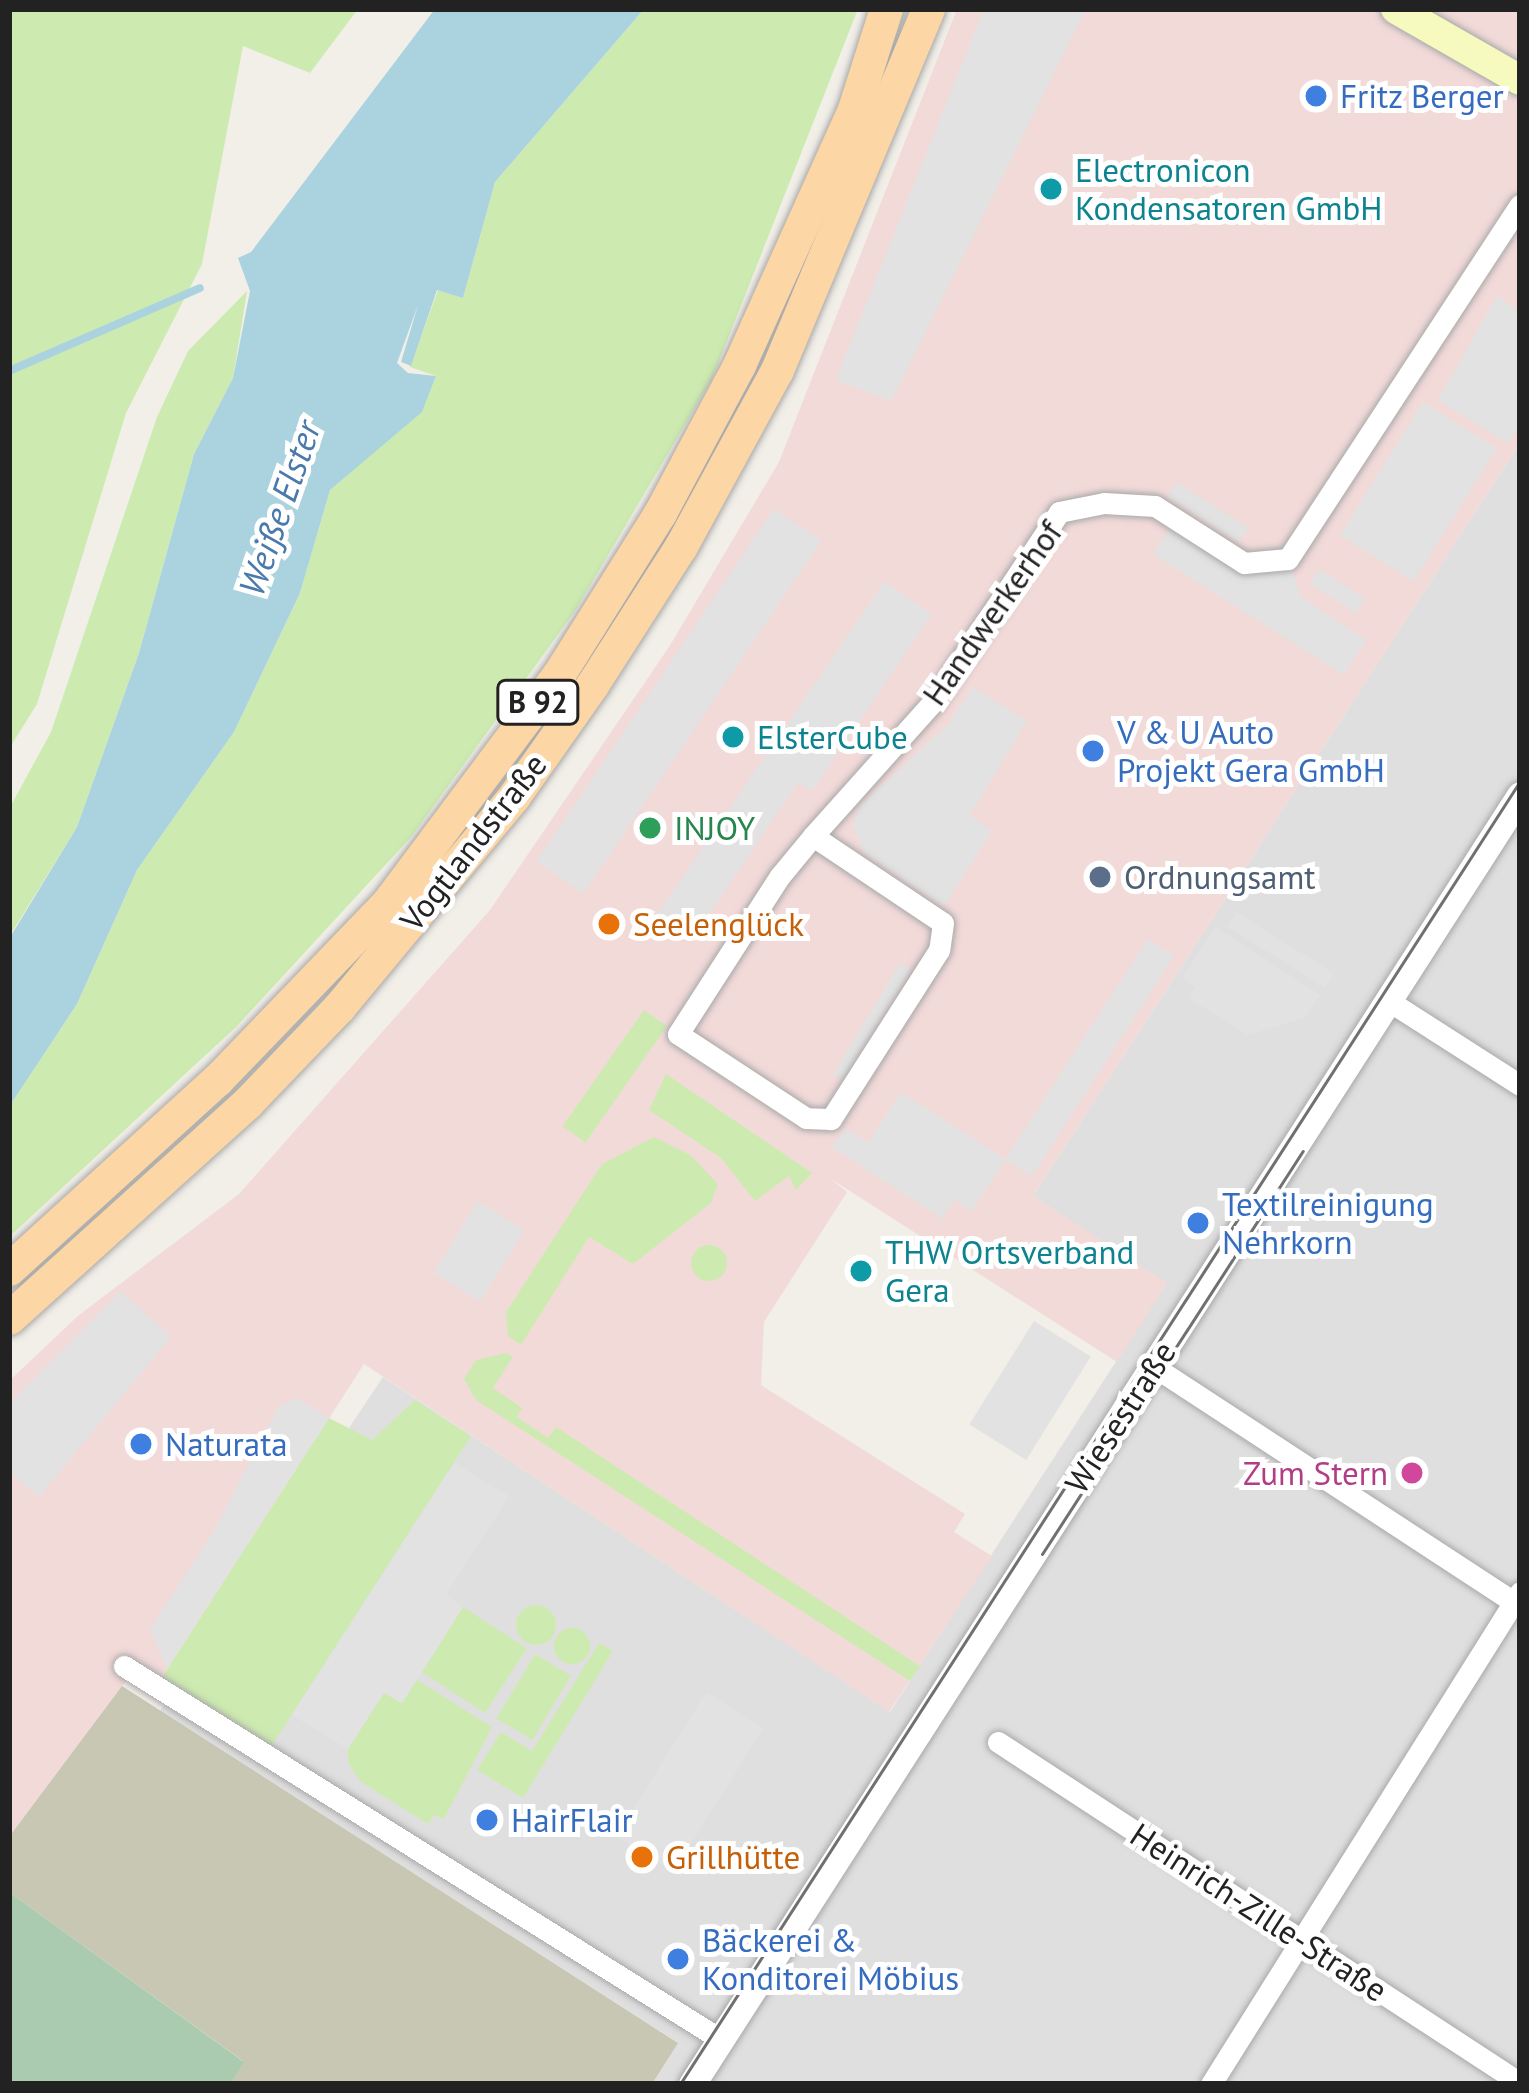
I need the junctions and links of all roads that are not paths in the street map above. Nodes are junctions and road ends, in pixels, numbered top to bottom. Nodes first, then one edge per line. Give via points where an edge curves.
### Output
1 (886, 9) edge
2 (928, 9) edge
3 (1396, 9) edge
4 (1520, 80) edge
5 (1520, 205) edge
6 (1520, 795) edge
7 (813, 836) junction
8 (1389, 1001) junction
9 (1520, 1085) edge
10 (9, 1269) edge
11 (9, 1318) edge
12 (1153, 1366) junction
13 (1518, 1600) edge
14 (124, 1666) dead end
15 (998, 1742) dead end
16 (1303, 1940) junction
17 (720, 2039) junction
18 (1520, 2083) edge
19 (692, 2084) edge
20 (1210, 2084) edge

1 - 10 main road, Vogtlandstraße / B 92 via 854,110 739,364 660,513 559,674 389,901 218,1080
2 - 11 main road, Vogtlandstraße / B 92 via 777,370 681,546 592,685 514,796 339,1007 247,1102
3 - 4 main road
5 - 7 street, Handwerkerhof via 1288,559 1244,563 1155,506 1059,512 933,702
6 - 8 street, Wiesestraße
7 - 7 street, Handwerkerhof via 678,1034 806,1118 831,1119 939,950 943,923
8 - 9 street
8 - 12 street, Wiesestraße
12 - 13 street
12 - 17 street, Wiesestraße
13 - 16 street
14 - 17 street
15 - 16 street, Heinrich-Zille-Straße
16 - 18 street, Heinrich-Zille-Straße
16 - 20 street
17 - 19 street, Wiesestraße

